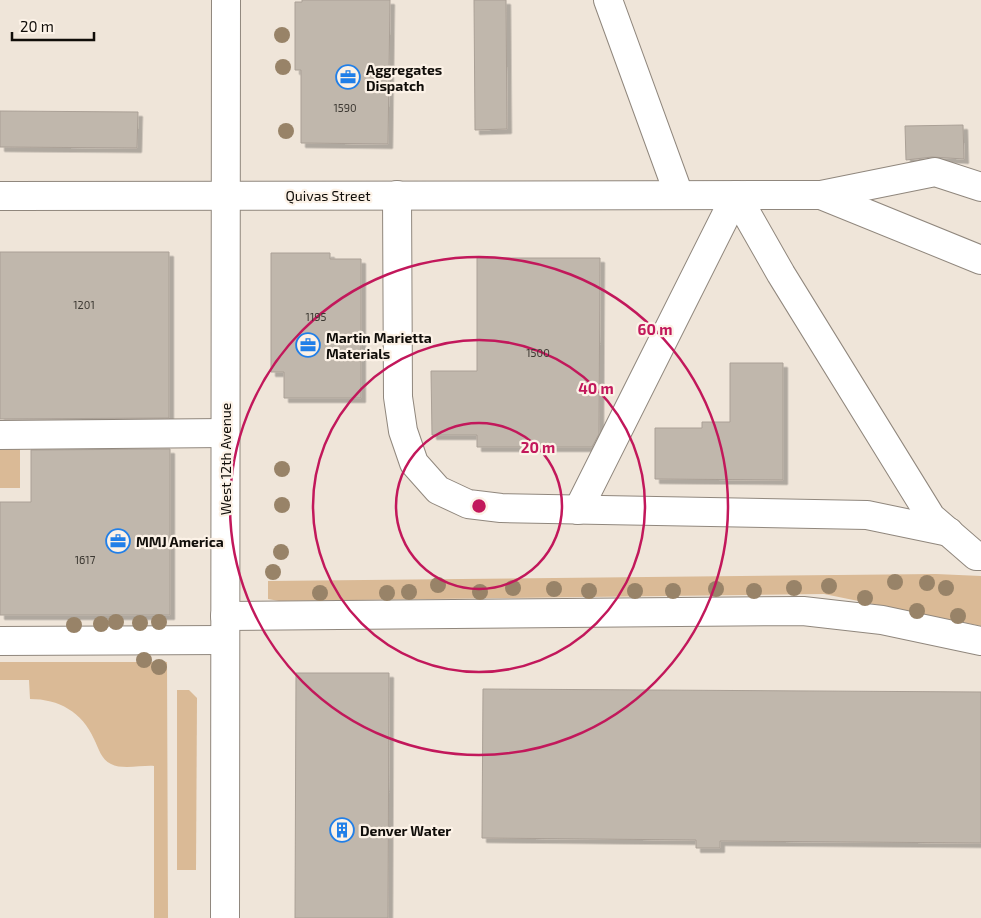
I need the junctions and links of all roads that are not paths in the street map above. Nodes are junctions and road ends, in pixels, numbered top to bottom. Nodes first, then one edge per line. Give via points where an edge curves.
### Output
1 (226, 0) edge
2 (608, 0) edge
3 (981, 187) edge
4 (226, 195) junction
5 (396, 195) junction
6 (667, 195) junction
7 (736, 195) junction
8 (821, 195) junction
9 (0, 196) edge
10 (981, 260) edge
11 (225, 433) junction
12 (0, 435) edge
13 (578, 510) junction
14 (949, 532) junction
15 (981, 556) edge
16 (225, 628) junction
17 (0, 641) edge
18 (981, 641) edge
19 (225, 918) edge

1 - 4 street, West 12th Avenue
2 - 6 street
3 - 8 street via 935,172
4 - 5 street, Quivas Street
4 - 9 street, Quivas Street
4 - 11 street, West 12th Avenue
5 - 6 street, Quivas Street
5 - 13 street via 398,397 402,431 414,464 438,490 468,504
6 - 7 street, Quivas Street
7 - 8 street, Quivas Street
7 - 13 street
7 - 14 street via 781,274 932,517
8 - 10 street
11 - 12 street
11 - 16 street, West 12th Avenue
13 - 14 street via 866,515
14 - 15 street via 976,556
16 - 17 street
16 - 18 street via 803,611 882,620
16 - 19 street, West 12th Avenue

